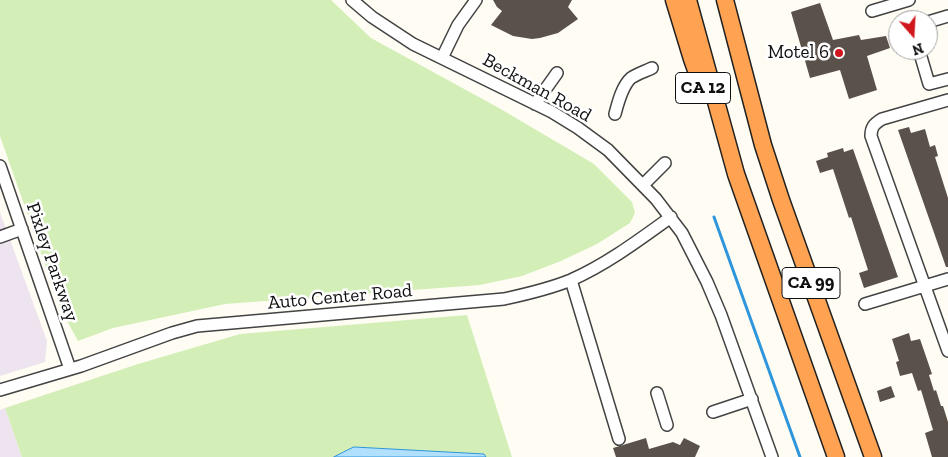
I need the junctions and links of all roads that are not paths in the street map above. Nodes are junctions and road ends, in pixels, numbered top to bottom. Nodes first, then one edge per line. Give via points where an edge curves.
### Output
1 (352, 0) edge
2 (476, 0) edge
3 (674, 0) edge
4 (688, 0) edge
5 (725, 0) edge
6 (736, 0) edge
7 (909, 0) edge
8 (872, 11) dead end
9 (442, 58) junction
10 (922, 60) edge
11 (652, 68) dead end
12 (557, 73) dead end
13 (948, 78) edge
14 (948, 100) edge
15 (535, 104) junction
16 (754, 106) junction
17 (615, 114) dead end
18 (665, 163) dead end
19 (0, 166) edge
20 (736, 174) junction
21 (643, 185) junction
22 (671, 217) junction
23 (22, 229) junction
24 (0, 237) edge
25 (948, 279) edge
26 (571, 280) junction
27 (925, 286) junction
28 (865, 304) dead end
29 (948, 351) edge
30 (70, 369) junction
31 (0, 390) edge
32 (657, 393) dead end
33 (752, 399) junction
34 (712, 412) dead end
35 (667, 425) dead end
36 (619, 439) dead end
37 (772, 457) edge
38 (836, 457) edge
39 (873, 457) edge

1 - 9 street, Beckman Road via 413,44
2 - 9 street via 458,24
3 - 20 highway, CA 12 via 692,59
4 - 20 highway, CA 99
5 - 16 highway, CA 99
6 - 16 highway, CA 12
7 - 8 street
9 - 15 street, Beckman Road
10 - 13 street via 929,84
11 - 17 street via 631,78 621,94
12 - 15 street
14 - 27 street via 882,119 871,128 871,136
15 - 21 street, Beckman Road via 578,128 608,150
16 - 39 highway, CA 99 via 781,200
18 - 21 street
19 - 23 street, Pixley Parkway
20 - 38 highway, CA 99
21 - 22 street, Beckman Road
22 - 26 street, Auto Center Road via 610,260
22 - 33 street, Beckman Road via 707,282
23 - 24 street
23 - 30 street, Pixley Parkway
25 - 27 street
26 - 30 street, Auto Center Road via 504,299 197,326
26 - 36 street
27 - 28 street
27 - 29 street
30 - 31 street, Auto Center Road
32 - 35 street
33 - 34 street
33 - 37 street, Beckman Road

